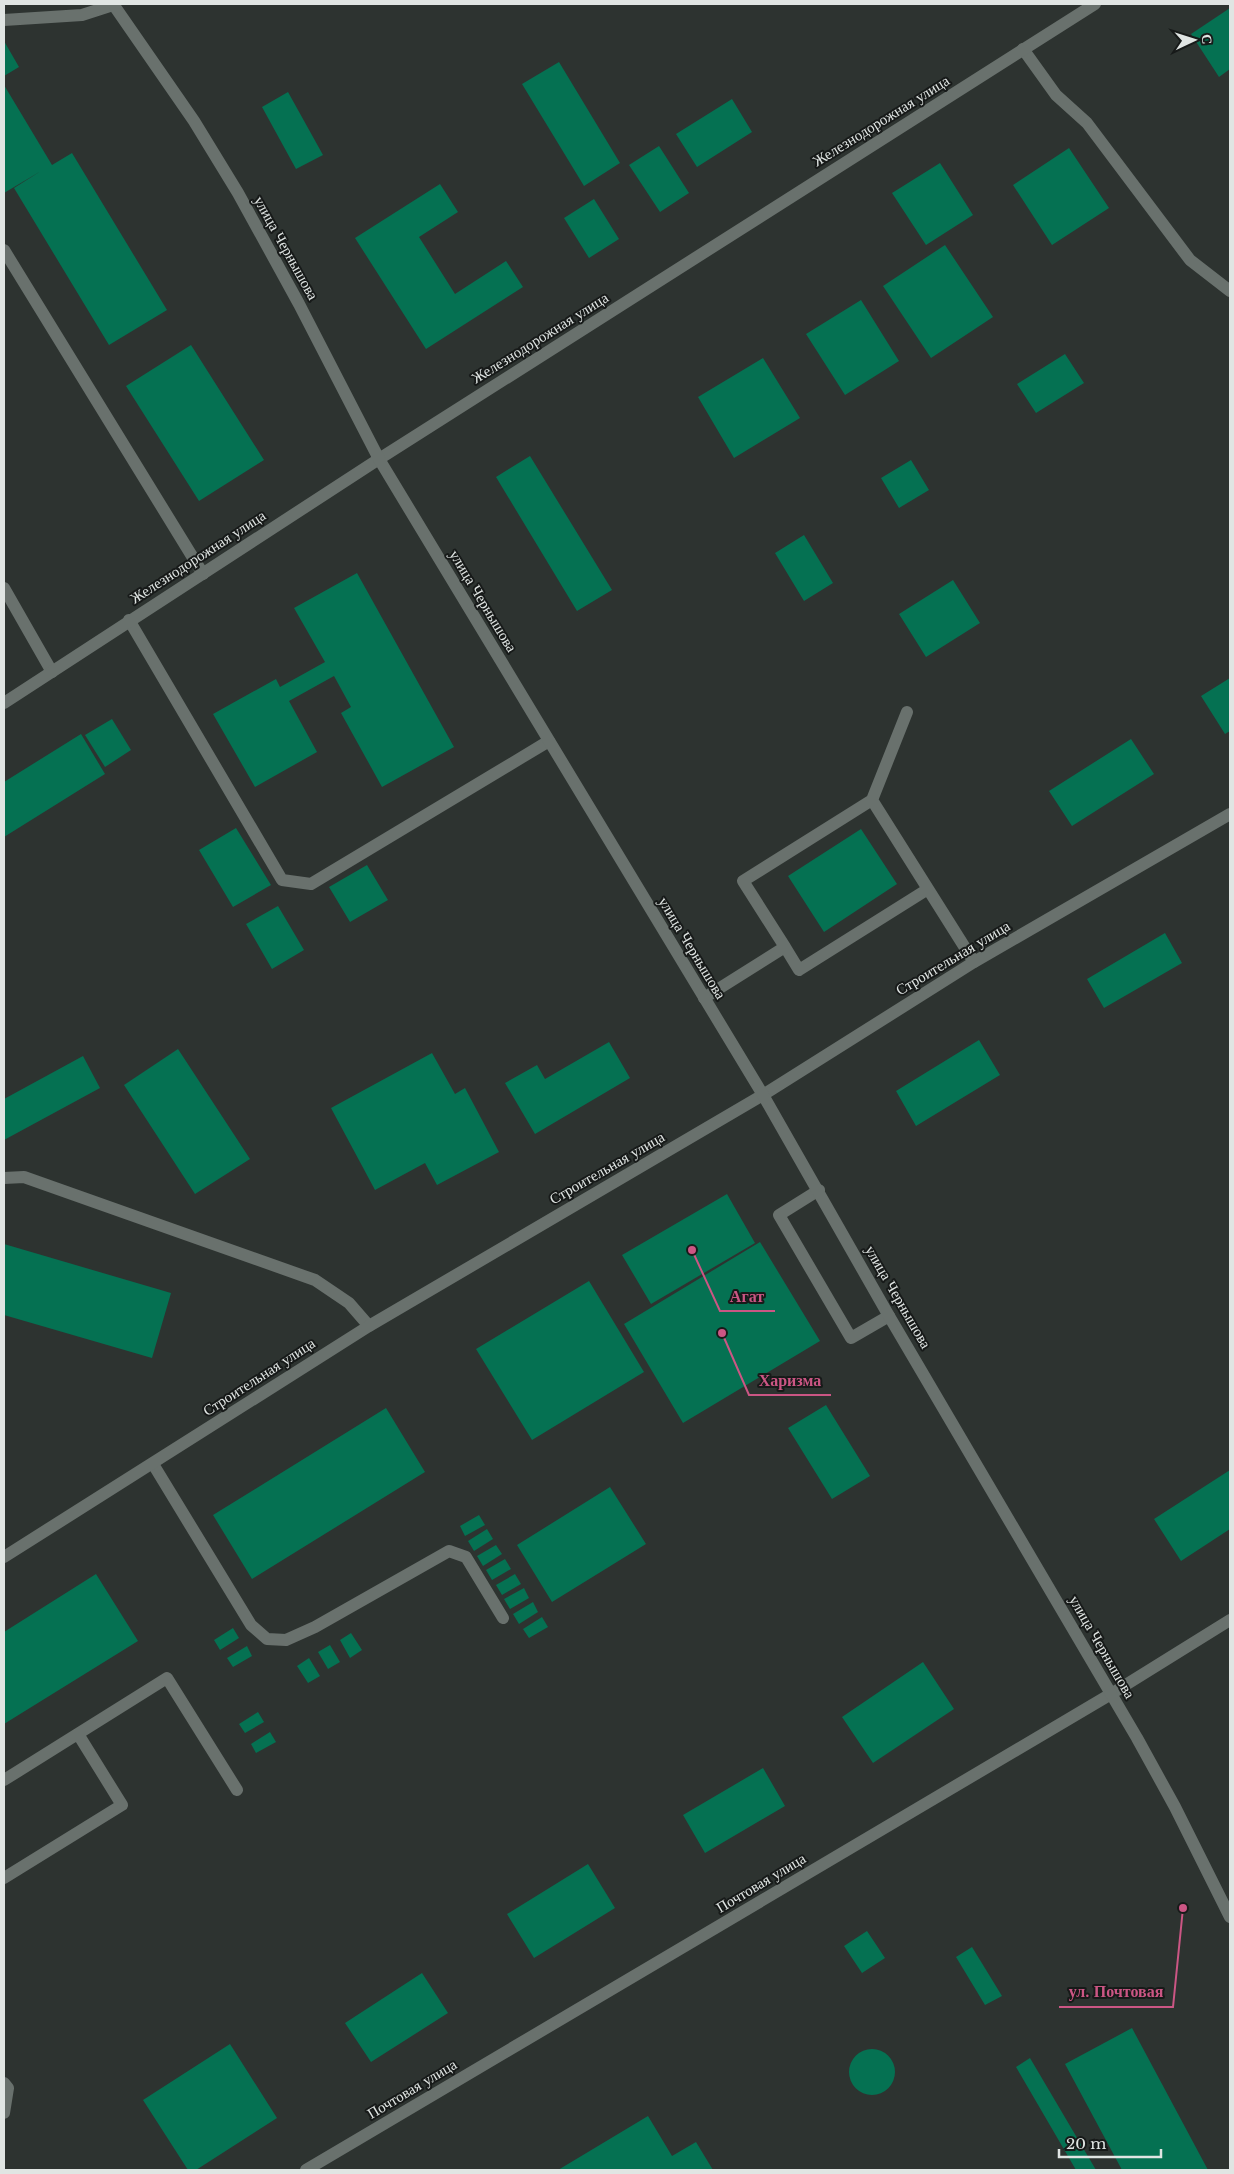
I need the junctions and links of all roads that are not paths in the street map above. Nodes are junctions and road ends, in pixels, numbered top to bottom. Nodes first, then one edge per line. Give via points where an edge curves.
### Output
1 (113, 4) edge
2 (1095, 4) edge
3 (4, 20) edge
4 (1024, 49) junction
5 (4, 250) edge
6 (1230, 291) edge
7 (379, 460) junction
8 (203, 574) junction
9 (4, 588) edge
10 (129, 620) junction
11 (52, 672) junction
12 (4, 703) edge
13 (907, 712) dead end
14 (549, 741) junction
15 (872, 800) junction
16 (1230, 814) edge
17 (928, 889) junction
18 (784, 947) junction
19 (974, 962) junction
20 (704, 998) junction
21 (763, 1095) junction
22 (4, 1178) edge
23 (819, 1190) junction
24 (889, 1316) junction
25 (369, 1326) junction
26 (154, 1464) junction
27 (4, 1557) edge
28 (503, 1618) dead end
29 (1230, 1620) edge
30 (1111, 1694) junction
31 (78, 1734) junction
32 (4, 1780) edge
33 (236, 1790) dead end
34 (4, 1878) edge
35 (1230, 1917) edge
36 (4, 2083) edge
37 (4, 2113) edge
38 (306, 2170) edge

1 - 3 street via 82,15
1 - 7 street, улица Чернышова via 194,121 238,193
2 - 4 street, Железнодорожная улица
4 - 6 street via 1056,95 1087,123 1190,260
4 - 7 street, Железнодорожная улица
5 - 8 street
7 - 8 street, Железнодорожная улица
7 - 14 street, улица Чернышова
8 - 10 street, Железнодорожная улица
9 - 11 street
10 - 11 street, Железнодорожная улица
10 - 14 street via 282,880 311,884
11 - 12 street, Железнодорожная улица
13 - 15 street
14 - 20 street, улица Чернышова
15 - 17 street
15 - 18 street via 743,881
16 - 19 street, Строительная улица
17 - 18 street via 799,970
17 - 19 street
18 - 20 street
19 - 21 street, Строительная улица
20 - 21 street, улица Чернышова
21 - 23 street, улица Чернышова
21 - 25 street, Строительная улица
22 - 25 street via 24,1177 315,1280 349,1303
23 - 24 street, улица Чернышова
23 - 24 street via 779,1215 852,1338
24 - 30 street, улица Чернышова
25 - 26 street, Строительная улица
26 - 27 street, Строительная улица
26 - 28 street via 251,1625 267,1638 286,1640 315,1627 449,1551 466,1557
29 - 30 street, Почтовая улица
30 - 35 street, улица Чернышова via 1175,1807
30 - 38 street, Почтовая улица
31 - 32 street
31 - 33 street via 167,1678
31 - 34 street via 122,1805
36 - 37 street via 8,2088

